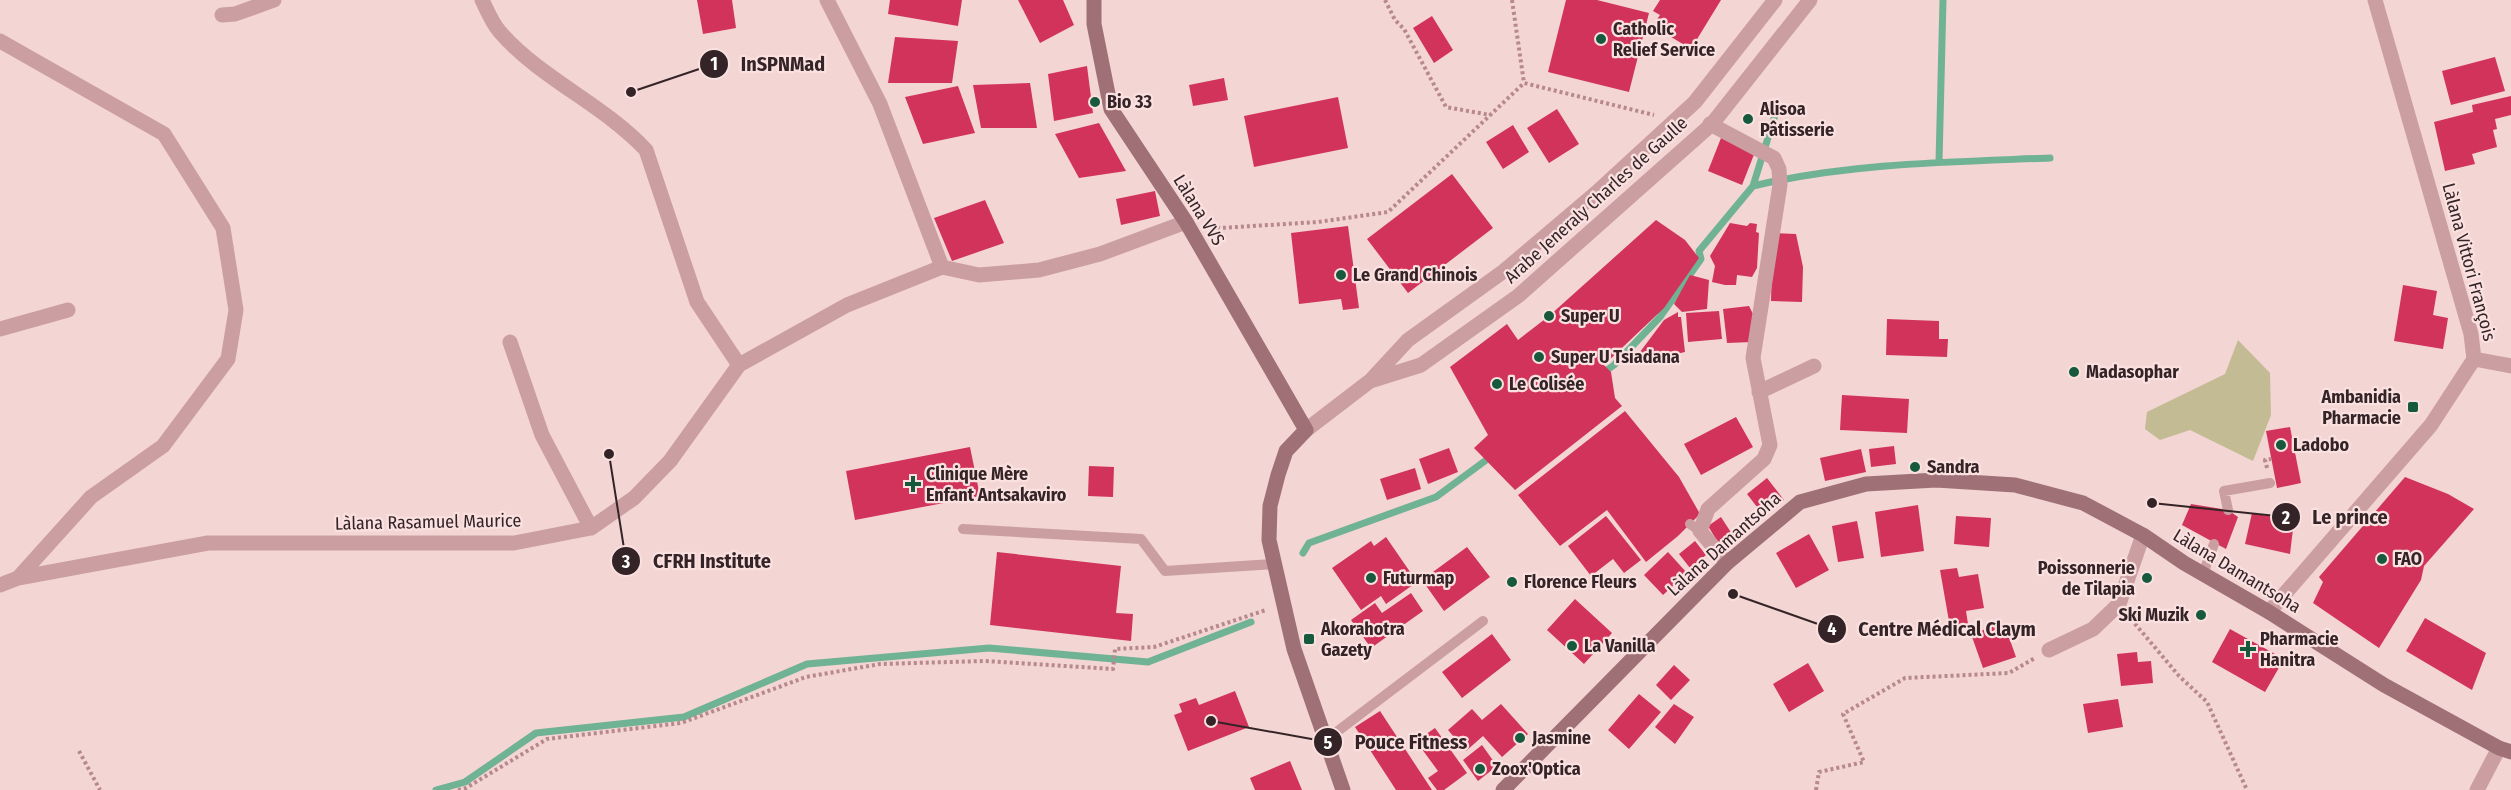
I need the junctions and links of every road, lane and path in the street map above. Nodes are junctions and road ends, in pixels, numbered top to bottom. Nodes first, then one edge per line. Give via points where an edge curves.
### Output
1 (274, 0) edge
2 (482, 0) edge
3 (827, 0) edge
4 (1094, 0) edge
5 (1385, 0) edge
6 (1512, 0) edge
7 (1775, 0) edge
8 (1810, 0) edge
9 (2375, 0) edge
10 (222, 15) dead end
11 (0, 41) edge
12 (1524, 83) junction
13 (1490, 115) junction
14 (1675, 121) junction
15 (1710, 124) junction
16 (1186, 222) junction
17 (942, 267) junction
18 (68, 310) dead end
19 (0, 329) edge
20 (510, 342) dead end
21 (2474, 359) junction
22 (738, 365) junction
23 (1814, 366) dead end
24 (2511, 366) edge
25 (1370, 381) junction
26 (1759, 392) junction
27 (1306, 430) junction
28 (2270, 483) dead end
29 (2228, 510) dead end
30 (591, 528) junction
31 (963, 529) dead end
32 (2143, 535) junction
33 (2214, 544) dead end
34 (1727, 563) junction
35 (1274, 564) junction
36 (2203, 574) junction
37 (18, 578) junction
38 (0, 585) edge
39 (1284, 604) junction
40 (2119, 604) junction
41 (2270, 612) junction
42 (1483, 621) dead end
43 (2049, 650) joint
44 (1326, 740) junction
45 (2505, 750) edge
46 (79, 751) dead end
47 (100, 790) edge
48 (458, 790) edge
49 (1342, 790) edge
50 (1351, 790) edge
51 (1503, 790) edge
52 (1816, 790) edge
53 (2247, 790) edge
54 (2477, 790) edge

1 - 10 street
2 - 22 street via 498,30 519,52 628,130 646,150 697,302
3 - 17 street via 880,104
4 - 16 main road, Làlana VVS via 1094,24 1111,109
5 - 13 path via 1446,107
6 - 12 path
7 - 14 street, Arabe Jeneraly Charles de Gaulle via 1695,102
8 - 15 street, Arabe Jeneraly Charles de Gaulle
9 - 21 street, Làlana Vittori François via 2471,334
11 - 37 street via 164,134 223,228 236,310 228,359 163,446 91,497
12 - 13 path
12 - 14 path
13 - 16 path via 1389,212 1318,222 1220,228
14 - 25 street, Arabe Jeneraly Charles de Gaulle via 1504,272 1408,340
15 - 25 street, Arabe Jeneraly Charles de Gaulle via 1518,296 1421,365
15 - 26 street via 1777,163 1780,185 1753,358
16 - 17 street via 1100,254 1039,270 979,275
16 - 27 main road, Làlana VVS
17 - 22 street, Làlana Rasamuel Maurice via 847,305
18 - 19 street
20 - 30 street via 542,435
21 - 24 street
21 - 41 street, Làlana Vittori François via 2430,425
22 - 30 street, Làlana Rasamuel Maurice via 670,460 634,498
23 - 26 street
25 - 27 street, Arabe Jeneraly Charles de Gaulle
26 - 34 street via 1770,445 1764,459 1708,509 1695,527
27 - 35 main road, Arabe Jeneraly Charles de Gaulle via 1286,450 1270,506 1269,540
28 - 29 lane via 2224,490
30 - 37 street, Làlana Rasamuel Maurice via 514,543 208,543
31 - 35 lane via 1141,539 1165,571
32 - 34 main road, Làlana Damantsoha via 2083,503 2015,485 1936,480 1866,484 1800,502
32 - 36 main road, Làlana Damantsoha
32 - 40 street
33 - 36 lane
34 - 51 main road, Làlana Damantsoha
35 - 39 main road, Arabe Jeneraly Charles de Gaulle
36 - 41 main road, Làlana Damantsoha
37 - 38 street, Làlana Rasamuel Maurice
39 - 44 main road, Arabe Jeneraly Charles de Gaulle via 1294,649
39 - 48 path via 1154,646 1115,649 1113,669 985,661 880,664 806,677 681,723 546,739
40 - 43 street via 2093,628
40 - 53 path via 2207,702
41 - 45 main road, Làlana Damantsoha via 2384,685
42 - 44 lane
43 - 52 path via 2009,673 1905,678 1843,714 1864,762 1819,772
44 - 49 main road, Arabe Jeneraly Charles de Gaulle
44 - 50 main road, Arabe Jeneraly Charles de Gaulle
45 - 54 street
46 - 47 path

